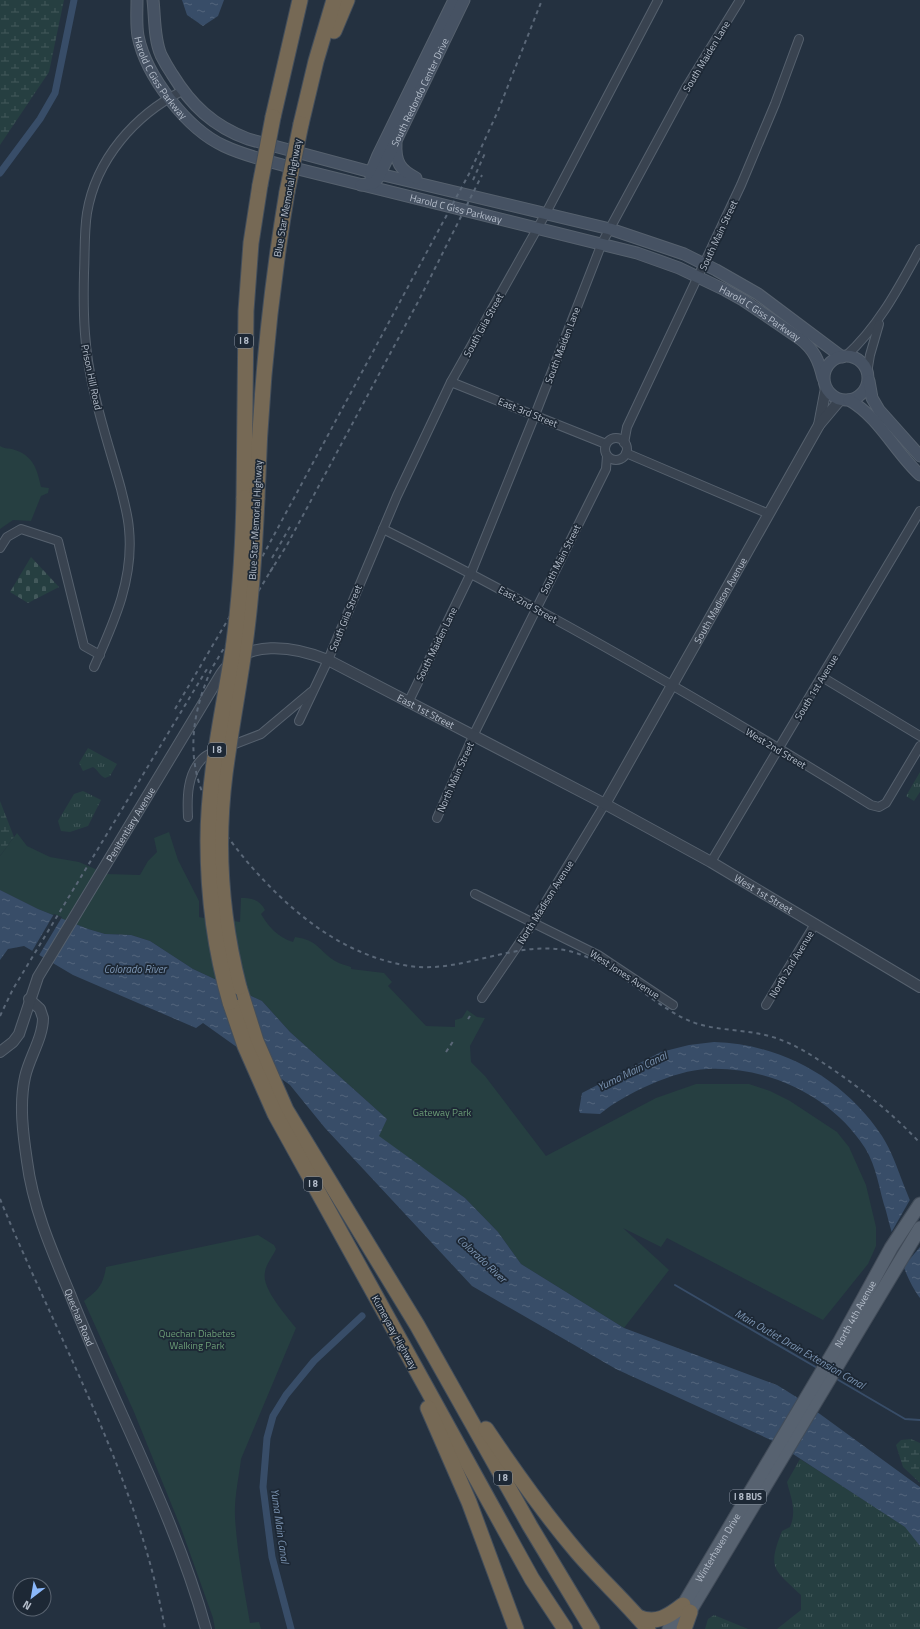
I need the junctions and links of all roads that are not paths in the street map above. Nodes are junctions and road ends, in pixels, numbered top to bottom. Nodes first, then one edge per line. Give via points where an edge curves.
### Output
1 (137, 0) edge
2 (153, 0) edge
3 (293, 0) edge
4 (300, 0) edge
5 (334, 0) edge
6 (347, 0) edge
7 (454, 0) edge
8 (464, 0) edge
9 (658, 0) edge
10 (740, 0) edge
11 (799, 39) dead end
12 (280, 82) junction
13 (182, 91) junction
14 (307, 97) junction
15 (169, 98) junction
16 (396, 141) junction
17 (378, 155) junction
18 (350, 166) junction
19 (376, 173) junction
20 (431, 186) junction
21 (376, 187) junction
22 (546, 213) junction
23 (537, 228) junction
24 (610, 229) junction
25 (602, 244) junction
26 (920, 249) edge
27 (704, 264) junction
28 (698, 276) junction
29 (882, 316) junction
30 (844, 356) junction
31 (868, 375) junction
32 (451, 382) junction
33 (825, 383) junction
34 (845, 400) junction
35 (535, 415) junction
36 (818, 425) junction
37 (627, 427) junction
38 (616, 438) junction
39 (624, 443) junction
40 (606, 444) junction
41 (626, 453) junction
42 (607, 456) junction
43 (920, 456) edge
44 (618, 460) junction
45 (606, 469) junction
46 (920, 474) edge
47 (250, 498) junction
48 (920, 512) edge
49 (769, 514) junction
50 (383, 528) junction
51 (0, 548) edge
52 (470, 573) junction
53 (536, 608) junction
54 (100, 655) junction
55 (240, 656) joint
56 (328, 660) junction
57 (94, 667) dead end
58 (822, 677) junction
59 (670, 686) junction
60 (314, 688) junction
61 (408, 702) junction
62 (299, 721) dead end
63 (473, 736) junction
64 (920, 736) edge
65 (920, 746) edge
66 (779, 749) junction
67 (605, 804) junction
68 (188, 817) dead end
69 (437, 818) dead end
70 (711, 862) junction
71 (475, 894) dead end
72 (533, 923) junction
73 (815, 924) junction
74 (920, 986) edge
75 (482, 998) dead end
76 (29, 999) junction
77 (766, 1004) dead end
78 (673, 1005) dead end
79 (238, 1030) joint
80 (256, 1041) joint
81 (3, 1050) edge
82 (917, 1208) edge
83 (920, 1229) edge
84 (920, 1236) edge
85 (900, 1262) junction
86 (417, 1325) junction
87 (396, 1334) junction
88 (844, 1343) junction
89 (795, 1427) joint
90 (687, 1608) junction
91 (638, 1617) junction
92 (206, 1629) edge
93 (516, 1629) edge
94 (564, 1629) edge
95 (592, 1629) edge
96 (648, 1629) edge
97 (669, 1629) edge
98 (679, 1629) edge
99 (684, 1629) edge

1 - 15 main road, Harold C Giss Parkway via 138,36 145,56
2 - 13 main road, Harold C Giss Parkway via 161,55
3 - 12 highway via 285,31
4 - 12 highway, Blue Star Memorial Highway / I 8
5 - 14 highway, Blue Star Memorial Highway / I 8
6 - 14 highway
7 - 17 main road, South Redondo Center Drive
8 - 16 main road, South Redondo Center Drive
9 - 22 street, South Gila Street
10 - 24 street, South Maiden Lane via 687,86
11 - 27 street, South Main Street via 741,185
12 - 47 highway, Blue Star Memorial Highway / I 8, bridge via 251,243 246,311
13 - 15 street, Prison Hill Road
13 - 18 main road, Harold C Giss Parkway via 202,112 228,131
14 - 47 highway, Blue Star Memorial Highway / I 8, bridge via 287,192 274,273
15 - 21 main road, Harold C Giss Parkway via 193,125 222,145 242,154 358,185
15 - 54 street, Prison Hill Road via 126,133 112,152 95,183 87,214 83,311 87,359 130,528 125,589
16 - 19 main road, South Redondo Center Drive
16 - 20 main road via 397,162 401,169
17 - 18 main road via 369,162
17 - 19 main road, South Redondo Center Drive
18 - 19 main road, Harold C Giss Parkway
19 - 20 main road, Harold C Giss Parkway
19 - 21 main road, South Redondo Center Drive
20 - 22 main road, Harold C Giss Parkway
21 - 23 main road, Harold C Giss Parkway
22 - 23 street, South Gila Street
22 - 24 main road, Harold C Giss Parkway
23 - 25 main road, Harold C Giss Parkway
23 - 32 street, South Gila Street
24 - 25 street, South Maiden Lane
24 - 27 main road, Harold C Giss Parkway via 684,254
25 - 28 main road, Harold C Giss Parkway via 637,253
25 - 35 street, South Maiden Lane
26 - 29 street
27 - 28 street, South Main Street
27 - 30 main road, Harold C Giss Parkway via 743,284 772,303 820,342
28 - 33 main road, Harold C Giss Parkway via 743,300 807,344 819,360
28 - 37 street, South Main Street
29 - 30 street via 860,344
29 - 31 street via 870,355
30 - 31 main road via 860,361
30 - 33 main road via 828,365
31 - 34 main road via 865,390 855,399
31 - 43 main road via 872,398 879,410
32 - 35 street, East 3rd Street
32 - 50 street, South Gila Street
33 - 34 main road via 834,398
33 - 36 street
34 - 36 street, South Madison Avenue
34 - 46 main road via 871,416 895,448
35 - 40 street, East 3rd Street
35 - 52 street, South Maiden Lane
36 - 49 street, South Madison Avenue
37 - 38 street, South Main Street
37 - 39 street, South Main Street
38 - 39 street
38 - 40 street
39 - 41 street
40 - 42 street
41 - 44 street
41 - 49 street
42 - 44 street via 612,460
42 - 45 street, South Main Street
44 - 45 street, South Main Street
45 - 53 street, South Main Street
47 - 79 highway, Blue Star Memorial Highway / I 8, bridge via 237,616 212,781 208,840 210,891 217,944
47 - 80 highway, Blue Star Memorial Highway / I 8, bridge via 251,596 225,774 220,838 223,897 229,941 241,994
48 - 58 street, South 1st Avenue
49 - 59 street, South Madison Avenue
50 - 52 street, East 2nd Street
50 - 56 street, South Gila Street
51 - 54 street via 7,537 21,529 58,541 84,646
52 - 53 street, East 2nd Street
52 - 61 street, South Maiden Lane
53 - 59 street, East 2nd Street
53 - 63 street, South Main Street
54 - 57 street, Prison Hill Road
55 - 56 street, East 1st Street via 258,650 279,648 304,651
55 - 76 street, Penitentiary Avenue via 221,674 38,977
56 - 60 street, South Gila Street
56 - 61 street, East 1st Street
58 - 64 street
58 - 66 street, South 1st Avenue
59 - 66 street, West 2nd Street
59 - 67 street, South Madison Avenue
60 - 62 street, South Gila Street
60 - 68 street via 261,734 216,750 202,759 191,776 187,801
61 - 63 street, East 1st Street
63 - 67 street, East 1st Street
63 - 69 street, North Main Street
65 - 66 street, West 2nd Street via 883,805 879,807 871,805
66 - 70 street, South 1st Avenue
67 - 70 street, West 1st Street
67 - 72 street, North Madison Avenue
70 - 73 street, West 1st Street
71 - 72 street, West Jones Avenue
72 - 75 street, North Madison Avenue
72 - 78 street, West Jones Avenue via 598,955
73 - 74 street, West 1st Street
73 - 77 street, North 2nd Avenue
76 - 81 street, Penitentiary Avenue via 19,1034
76 - 92 street, Quechan Road via 40,1009 43,1018 43,1025 25,1076 22,1113 27,1163 39,1214 80,1320 166,1516 193,1584
79 - 87 highway, Kumeyaay Highway / I 8 via 275,1114
80 - 86 highway, Kumeyaay Highway / I 8 via 294,1125
82 - 88 main road, North 4th Avenue / I 8 BUS via 891,1248
83 - 85 main road, North 4th Avenue / I 8 BUS
84 - 85 main road
85 - 88 main road, North 4th Avenue / I 8 BUS
86 - 91 highway via 528,1492 578,1553
86 - 95 highway, Kumeyaay Highway / I 8 via 530,1526
87 - 93 highway via 469,1502
87 - 94 highway, Kumeyaay Highway / I 8 via 532,1579
88 - 89 main road, North 4th Avenue / I 8 BUS
89 - 90 main road, Winterhaven Drive / I 8 BUS
90 - 91 highway via 657,1620
90 - 97 main road, Winterhaven Drive / I 8 BUS
90 - 98 main road, Winterhaven Drive / I 8 BUS
90 - 99 highway
91 - 96 highway

